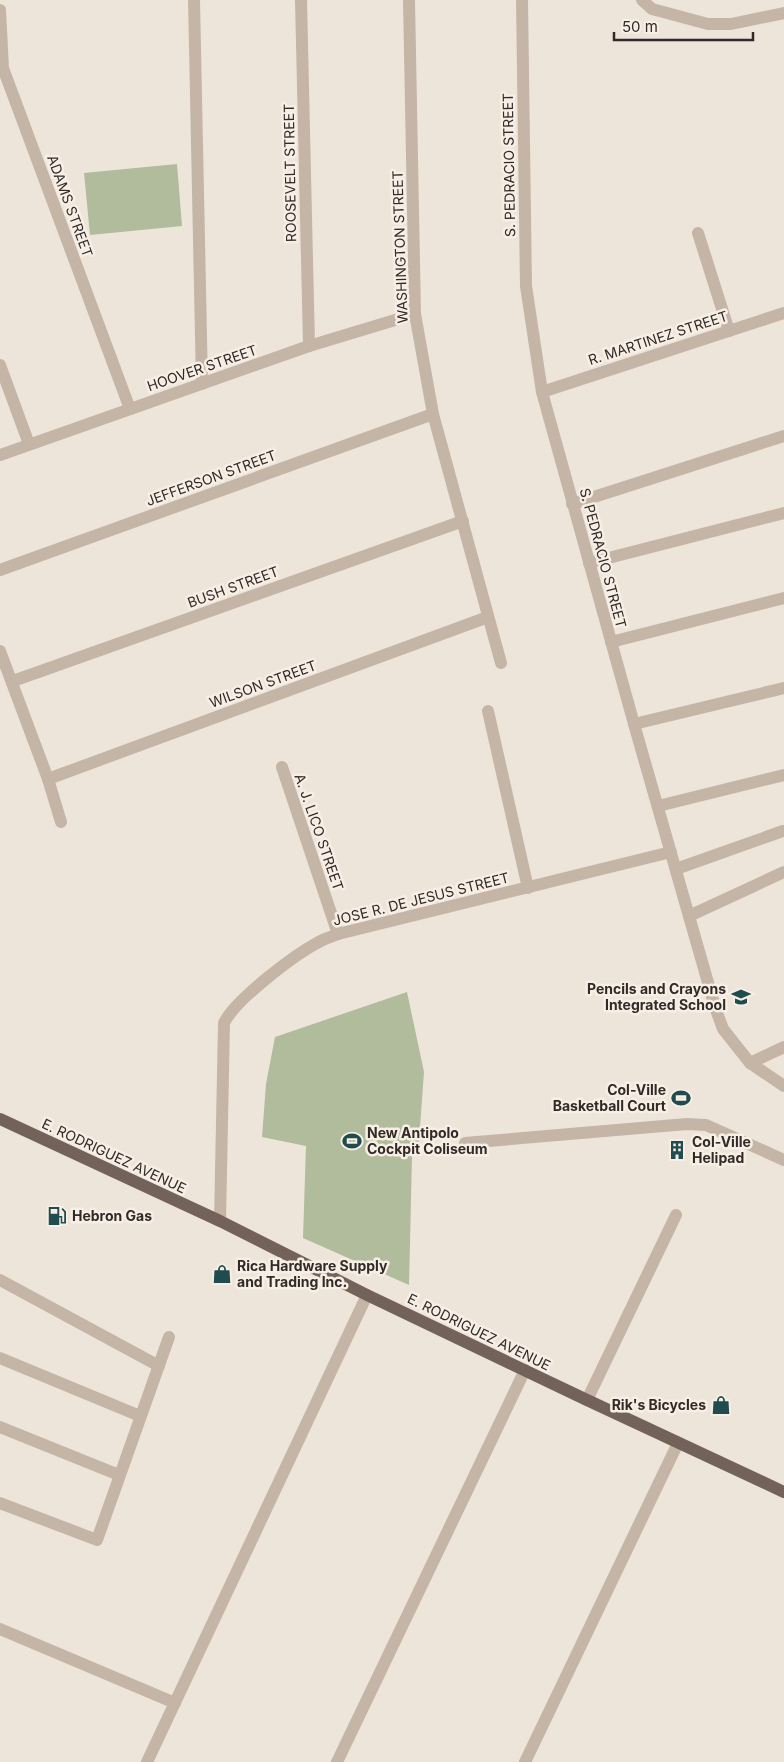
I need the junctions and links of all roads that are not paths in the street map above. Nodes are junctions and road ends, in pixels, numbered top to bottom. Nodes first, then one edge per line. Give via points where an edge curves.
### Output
1 (194, 0) edge
2 (301, 0) edge
3 (409, 0) edge
4 (522, 0) edge
5 (642, 0) edge
6 (0, 10) edge
7 (784, 13) edge
8 (698, 233) dead end
9 (784, 313) edge
10 (415, 314) junction
11 (729, 330) junction
12 (309, 346) junction
13 (0, 365) edge
14 (202, 384) junction
15 (542, 392) junction
16 (130, 409) junction
17 (433, 414) junction
18 (784, 436) edge
19 (28, 444) junction
20 (0, 455) edge
21 (572, 504) junction
22 (784, 512) edge
23 (463, 521) junction
24 (589, 563) junction
25 (0, 570) edge
26 (784, 598) edge
27 (488, 617) junction
28 (611, 642) junction
29 (0, 651) edge
30 (501, 663) dead end
31 (13, 681) junction
32 (784, 688) edge
33 (488, 710) dead end
34 (634, 724) junction
35 (282, 767) dead end
36 (784, 775) edge
37 (48, 778) junction
38 (658, 806) junction
39 (61, 822) dead end
40 (782, 831) dead end
41 (671, 852) junction
42 (676, 869) junction
43 (784, 872) edge
44 (528, 888) junction
45 (689, 916) junction
46 (338, 934) junction
47 (784, 1047) edge
48 (750, 1063) junction
49 (784, 1086) edge
50 (0, 1119) edge
51 (465, 1143) dead end
52 (784, 1160) edge
53 (676, 1215) dead end
54 (220, 1221) junction
55 (0, 1280) edge
56 (367, 1294) junction
57 (169, 1337) dead end
58 (0, 1358) edge
59 (159, 1366) junction
60 (525, 1370) junction
61 (587, 1400) junction
62 (140, 1416) junction
63 (0, 1427) edge
64 (678, 1442) junction
65 (119, 1475) junction
66 (784, 1492) edge
67 (0, 1503) edge
68 (0, 1629) edge
69 (175, 1703) junction
70 (147, 1762) edge
71 (337, 1762) edge
72 (525, 1762) edge

1 - 14 street
2 - 12 street, ROOSEVELT STREET
3 - 10 street, WASHINGTON STREET
4 - 15 street, S. PEDRACIO STREET via 526,286
5 - 7 street via 652,9 708,24 731,24
6 - 16 street, ADAMS STREET via 3,68
8 - 11 street
9 - 11 street, R. MARTINEZ STREET
10 - 12 street, HOOVER STREET
10 - 17 street, WASHINGTON STREET
11 - 15 street, R. MARTINEZ STREET
12 - 14 street, HOOVER STREET
13 - 19 street
14 - 16 street, HOOVER STREET
15 - 21 street, S. PEDRACIO STREET
16 - 19 street, HOOVER STREET
17 - 23 street, WASHINGTON STREET
17 - 25 street, JEFFERSON STREET
18 - 21 street
19 - 20 street, HOOVER STREET
21 - 24 street, S. PEDRACIO STREET
22 - 24 street
23 - 27 street, WASHINGTON STREET
23 - 31 street, BUSH STREET
24 - 28 street, S. PEDRACIO STREET
26 - 28 street
27 - 30 street, WASHINGTON STREET
27 - 37 street, WILSON STREET
28 - 34 street, S. PEDRACIO STREET
29 - 31 street
31 - 37 street
32 - 34 street
33 - 44 street
34 - 38 street, S. PEDRACIO STREET
35 - 46 street, A. J. LICO STREET
36 - 38 street
37 - 39 street
38 - 41 street, S. PEDRACIO STREET
40 - 42 street
41 - 42 street, S. PEDRACIO STREET
41 - 44 street, JOSE R. DE JESUS STREET
42 - 45 street, S. PEDRACIO STREET
43 - 45 street
44 - 46 street, JOSE R. DE JESUS STREET
45 - 48 street, S. PEDRACIO STREET via 722,1029
46 - 54 street, JOSE R. DE JESUS STREET via 317,942 271,974 228,1014 224,1023
47 - 48 street
48 - 49 street, S. PEDRACIO STREET
50 - 54 main road, E. RODRIGUEZ AVENUE
51 - 52 street via 706,1125
53 - 61 street
54 - 56 main road, E. RODRIGUEZ AVENUE
55 - 59 street
56 - 60 main road, E. RODRIGUEZ AVENUE
56 - 69 street
57 - 59 street
58 - 62 street
59 - 62 street
60 - 61 main road, E. RODRIGUEZ AVENUE
60 - 71 street
61 - 64 main road, E. RODRIGUEZ AVENUE
62 - 65 street
63 - 65 street
64 - 66 main road, E. RODRIGUEZ AVENUE
64 - 72 street
65 - 67 street via 97,1540
68 - 69 street
69 - 70 street

